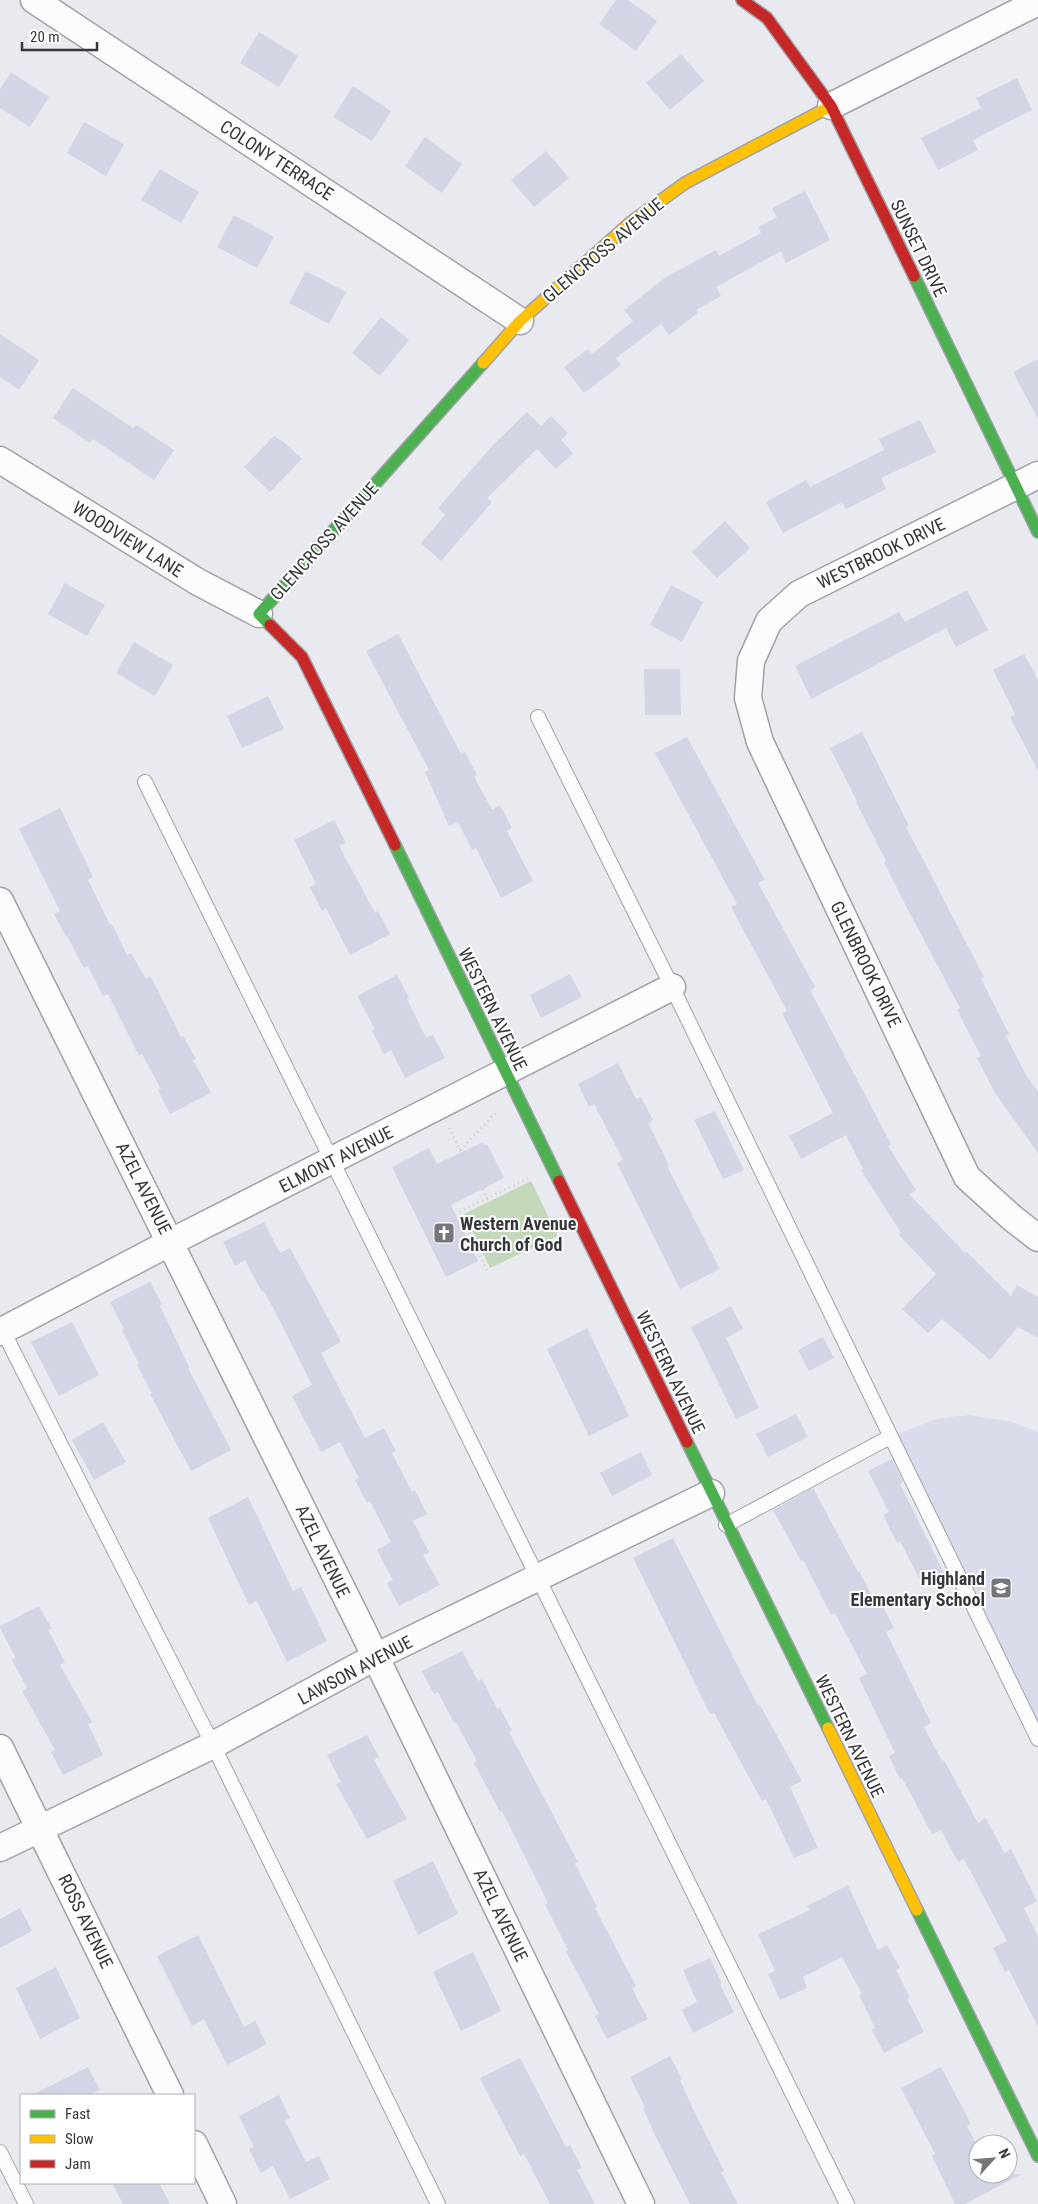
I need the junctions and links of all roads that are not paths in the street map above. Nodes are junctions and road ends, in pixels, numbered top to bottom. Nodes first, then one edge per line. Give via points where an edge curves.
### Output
1 (34, 0) edge
2 (742, 0) edge
3 (1038, 2) edge
4 (831, 106) junction
5 (520, 321) junction
6 (0, 460) edge
7 (1027, 481) edge
8 (1038, 532) edge
9 (259, 614) junction
10 (751, 661) joint
11 (538, 717) dead end
12 (145, 782) dead end
13 (0, 901) edge
14 (672, 987) junction
15 (505, 1073) junction
16 (330, 1161) junction
17 (1038, 1238) edge
18 (171, 1242) junction
19 (1, 1329) edge
20 (890, 1437) junction
21 (711, 1492) junction
22 (726, 1524) junction
23 (539, 1578) junction
24 (376, 1657) junction
25 (1038, 1739) edge
26 (213, 1745) junction
27 (0, 1748) edge
28 (40, 1827) junction
29 (0, 1848) edge
30 (170, 2094) edge
31 (195, 2146) edge
32 (0, 2152) edge
33 (1038, 2156) edge
34 (26, 2204) edge
35 (223, 2204) edge
36 (438, 2204) edge
37 (641, 2204) edge
38 (847, 2204) edge

1 - 5 street, COLONY TERRACE
2 - 4 street, SUNSET DRIVE via 767,18
3 - 4 street, GLENCROSS AVENUE
4 - 5 street, GLENCROSS AVENUE via 685,183 630,223
4 - 7 street, SUNSET DRIVE
5 - 9 street, GLENCROSS AVENUE
6 - 9 street, WOODVIEW LANE via 198,582
7 - 8 street, SUNSET DRIVE
7 - 10 street, WESTBROOK DRIVE via 799,594 769,620
9 - 15 street, WESTERN AVENUE via 302,657
10 - 17 street, GLENBROOK DRIVE via 748,698 760,742 968,1177
11 - 14 lane
12 - 16 lane
13 - 18 street, AZEL AVENUE
14 - 15 street, ELMONT AVENUE
14 - 20 lane
15 - 16 street, ELMONT AVENUE
15 - 21 street, WESTERN AVENUE
16 - 18 street, ELMONT AVENUE
16 - 23 lane
18 - 19 street, ELMONT AVENUE
18 - 24 street, AZEL AVENUE
19 - 26 lane
20 - 22 lane
20 - 25 lane
21 - 22 street, WESTERN AVENUE
21 - 23 street, LAWSON AVENUE
22 - 33 street, WESTERN AVENUE
23 - 24 street, LAWSON AVENUE
23 - 38 lane
24 - 26 street, LAWSON AVENUE
24 - 37 street, AZEL AVENUE
26 - 28 street, LAWSON AVENUE
26 - 36 lane
27 - 28 street, ROSS AVENUE
28 - 29 street, LAWSON AVENUE
28 - 30 street, ROSS AVENUE
31 - 35 street
32 - 34 lane

